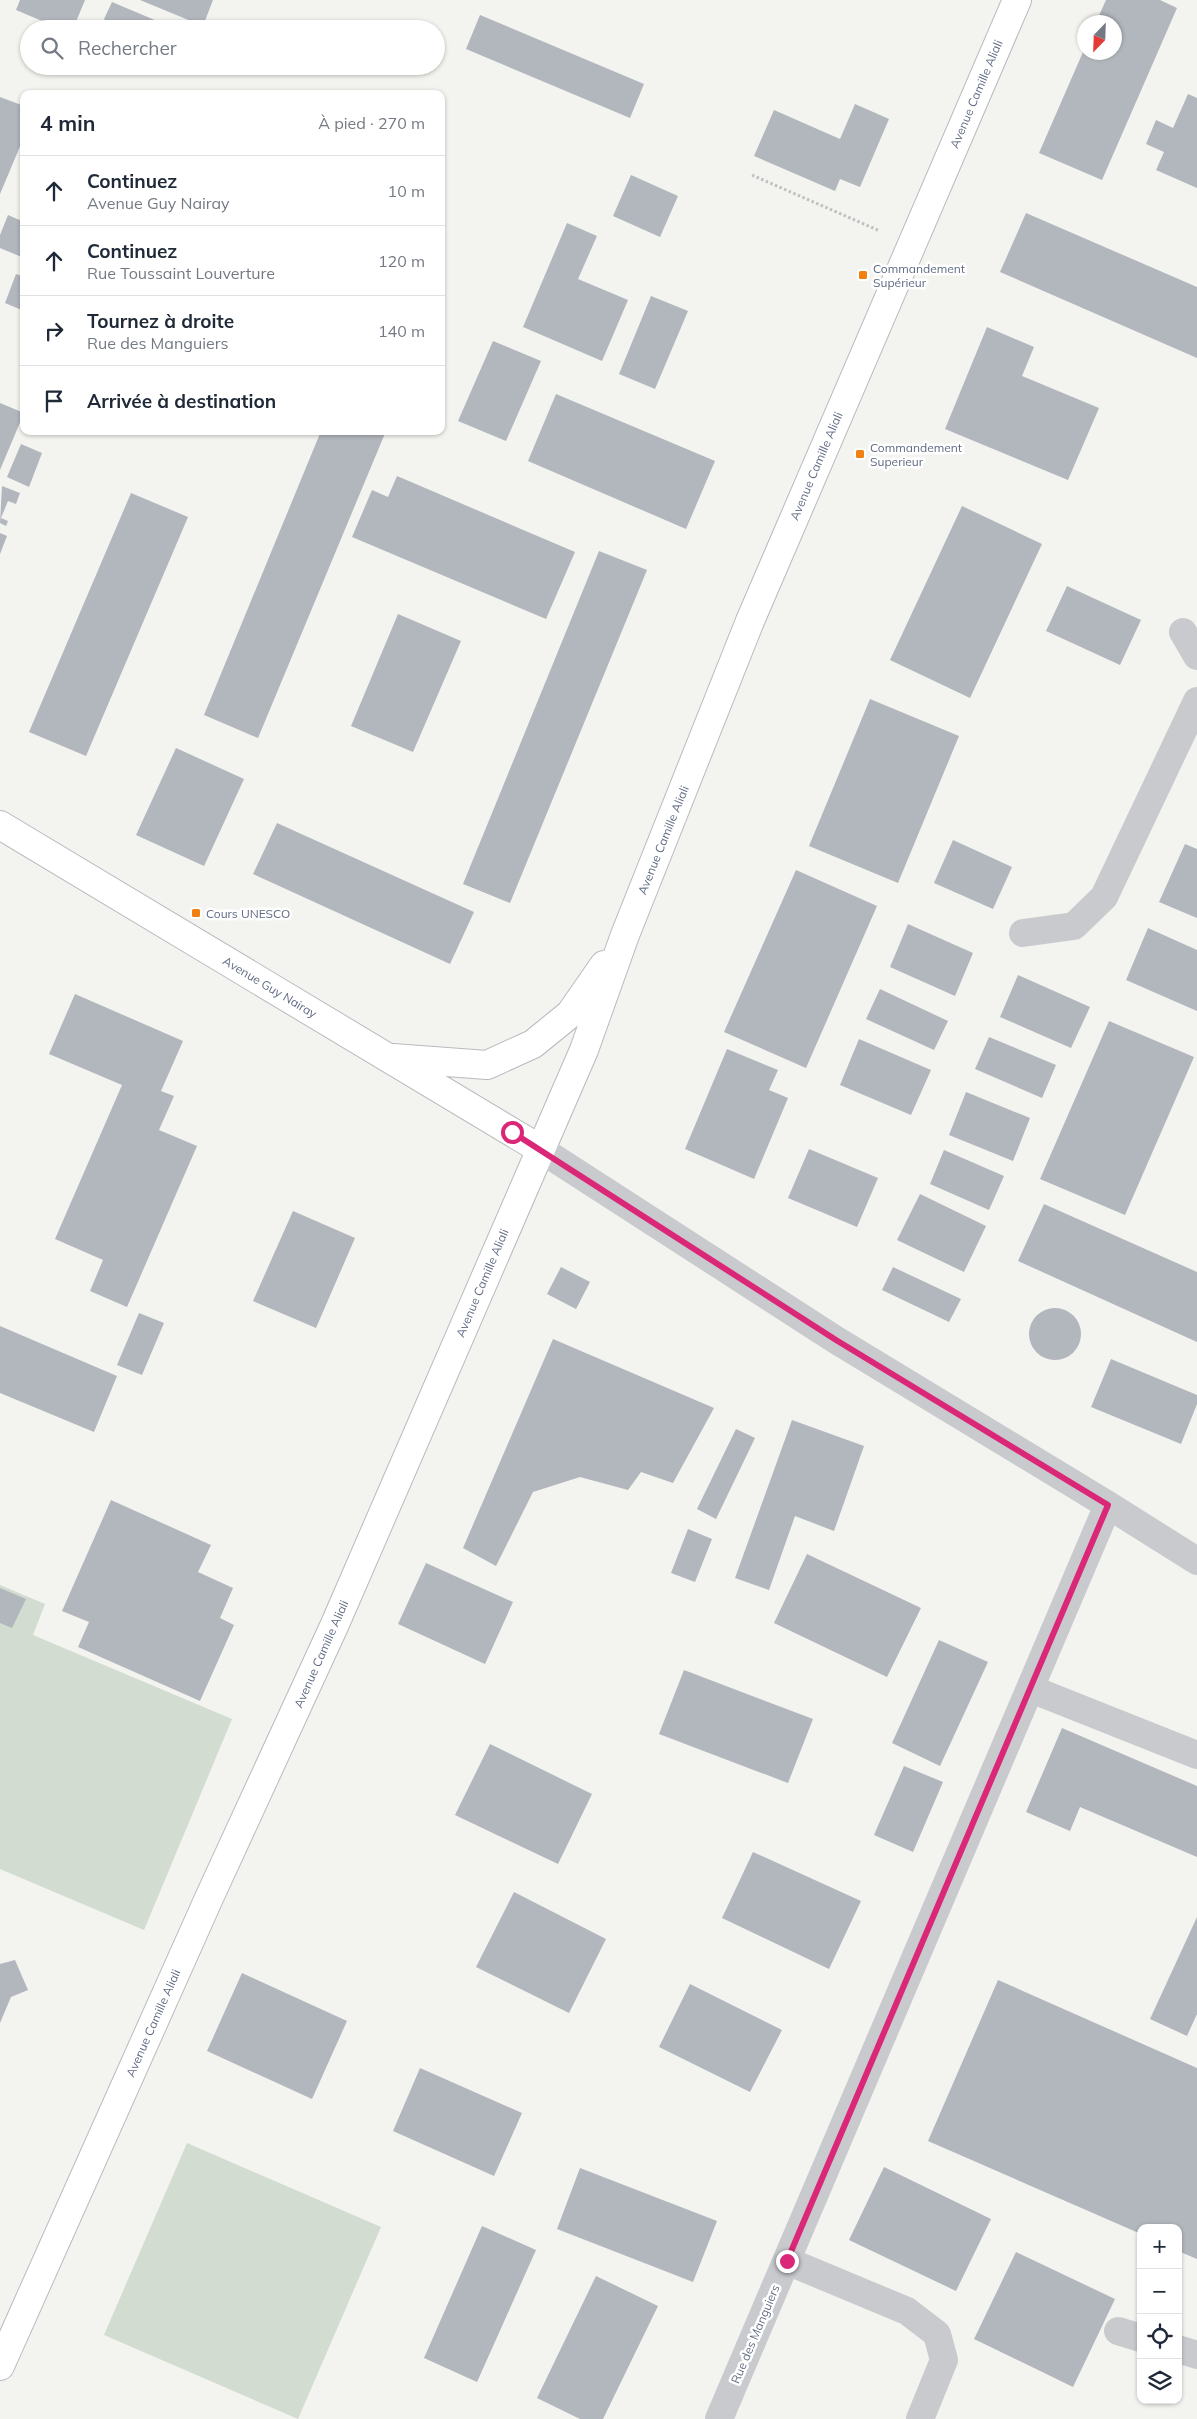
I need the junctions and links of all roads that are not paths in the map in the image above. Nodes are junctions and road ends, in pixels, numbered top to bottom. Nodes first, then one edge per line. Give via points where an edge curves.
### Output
1 (1017, 0) edge
2 (1183, 632) dead end
3 (1197, 656) edge
4 (1197, 701) edge
5 (0, 824) edge
6 (1023, 933) dead end
7 (625, 935) junction
8 (389, 1058) junction
9 (540, 1149) junction
10 (1108, 1505) junction
11 (1197, 1561) edge
12 (1031, 1689) junction
13 (1197, 1755) edge
14 (787, 2261) junction
15 (1182, 2350) edge
16 (1197, 2355) edge
17 (0, 2366) edge
18 (719, 2419) edge
19 (920, 2419) edge

1 - 7 main road, Avenue Camille Aliali via 750,622
2 - 3 street
4 - 6 street via 1104,897 1074,926
5 - 8 main road, Avenue Guy Nairay
7 - 8 main road, Avenue Camille Aliali via 570,1014 532,1044 487,1064
7 - 9 main road, Avenue Camille Aliali via 584,1050
8 - 9 main road, Avenue Guy Nairay
9 - 10 street via 836,1340
9 - 17 main road, Avenue Camille Aliali via 335,1624
10 - 11 street
10 - 12 street, Rue des Manguiers
12 - 13 street
12 - 14 street, Rue des Manguiers
14 - 18 street, Rue des Manguiers
14 - 19 street via 907,2310 938,2334 944,2360
15 - 16 street

